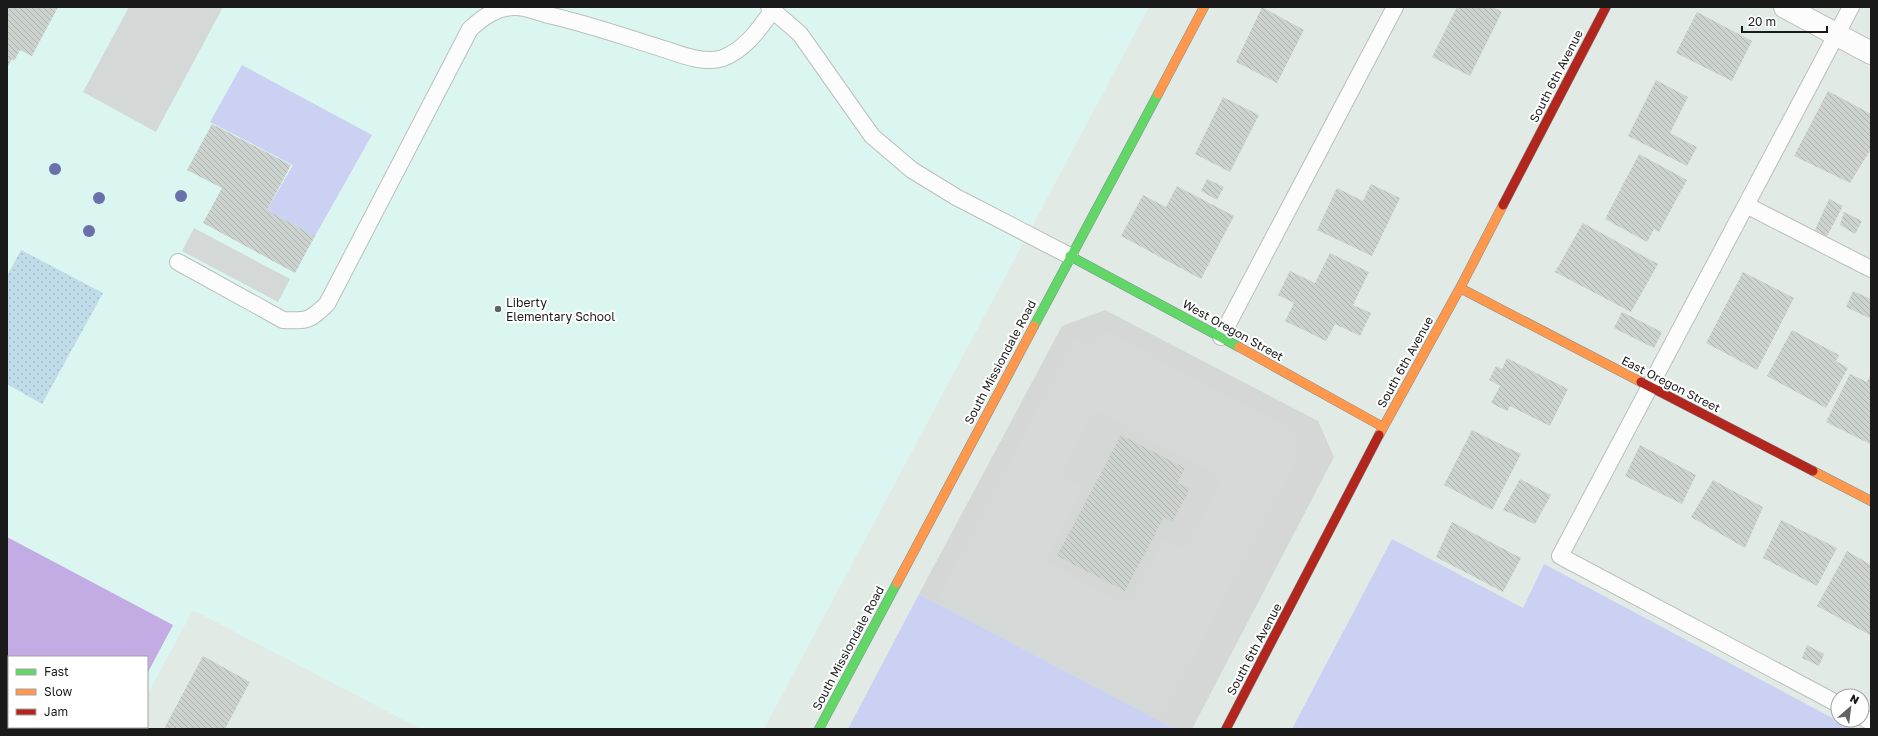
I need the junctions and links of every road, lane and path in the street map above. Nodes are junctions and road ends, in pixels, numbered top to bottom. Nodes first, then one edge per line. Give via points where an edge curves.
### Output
1 (1204, 7) edge
2 (1395, 7) edge
3 (1606, 7) edge
4 (1785, 7) edge
5 (1851, 7) edge
6 (771, 9) edge
7 (1836, 34) junction
8 (1871, 53) edge
9 (1746, 205) junction
10 (1070, 256) junction
11 (178, 262) dead end
12 (1871, 269) edge
13 (1460, 288) junction
14 (1221, 337) junction
15 (1649, 386) junction
16 (1383, 427) junction
17 (1871, 501) edge
18 (1830, 700) edge
19 (819, 729) edge
20 (1226, 729) edge

1 - 10 street, South Missiondale Road
2 - 14 lane
3 - 13 street, South 6th Avenue
4 - 7 street
5 - 7 lane
6 - 10 lane via 800,34 872,136 912,170 956,198
6 - 11 lane via 760,28 738,51 711,61 687,56 576,21 516,7 483,17 470,28 327,304 312,317 283,320
7 - 8 street
7 - 9 lane
9 - 12 lane
9 - 15 lane
10 - 14 street, West Oregon Street
10 - 19 street, South Missiondale Road
13 - 15 street, East Oregon Street
13 - 16 street, South 6th Avenue
14 - 16 street, West Oregon Street
15 - 17 street, East Oregon Street
15 - 18 lane via 1560,556
16 - 20 street, South 6th Avenue

